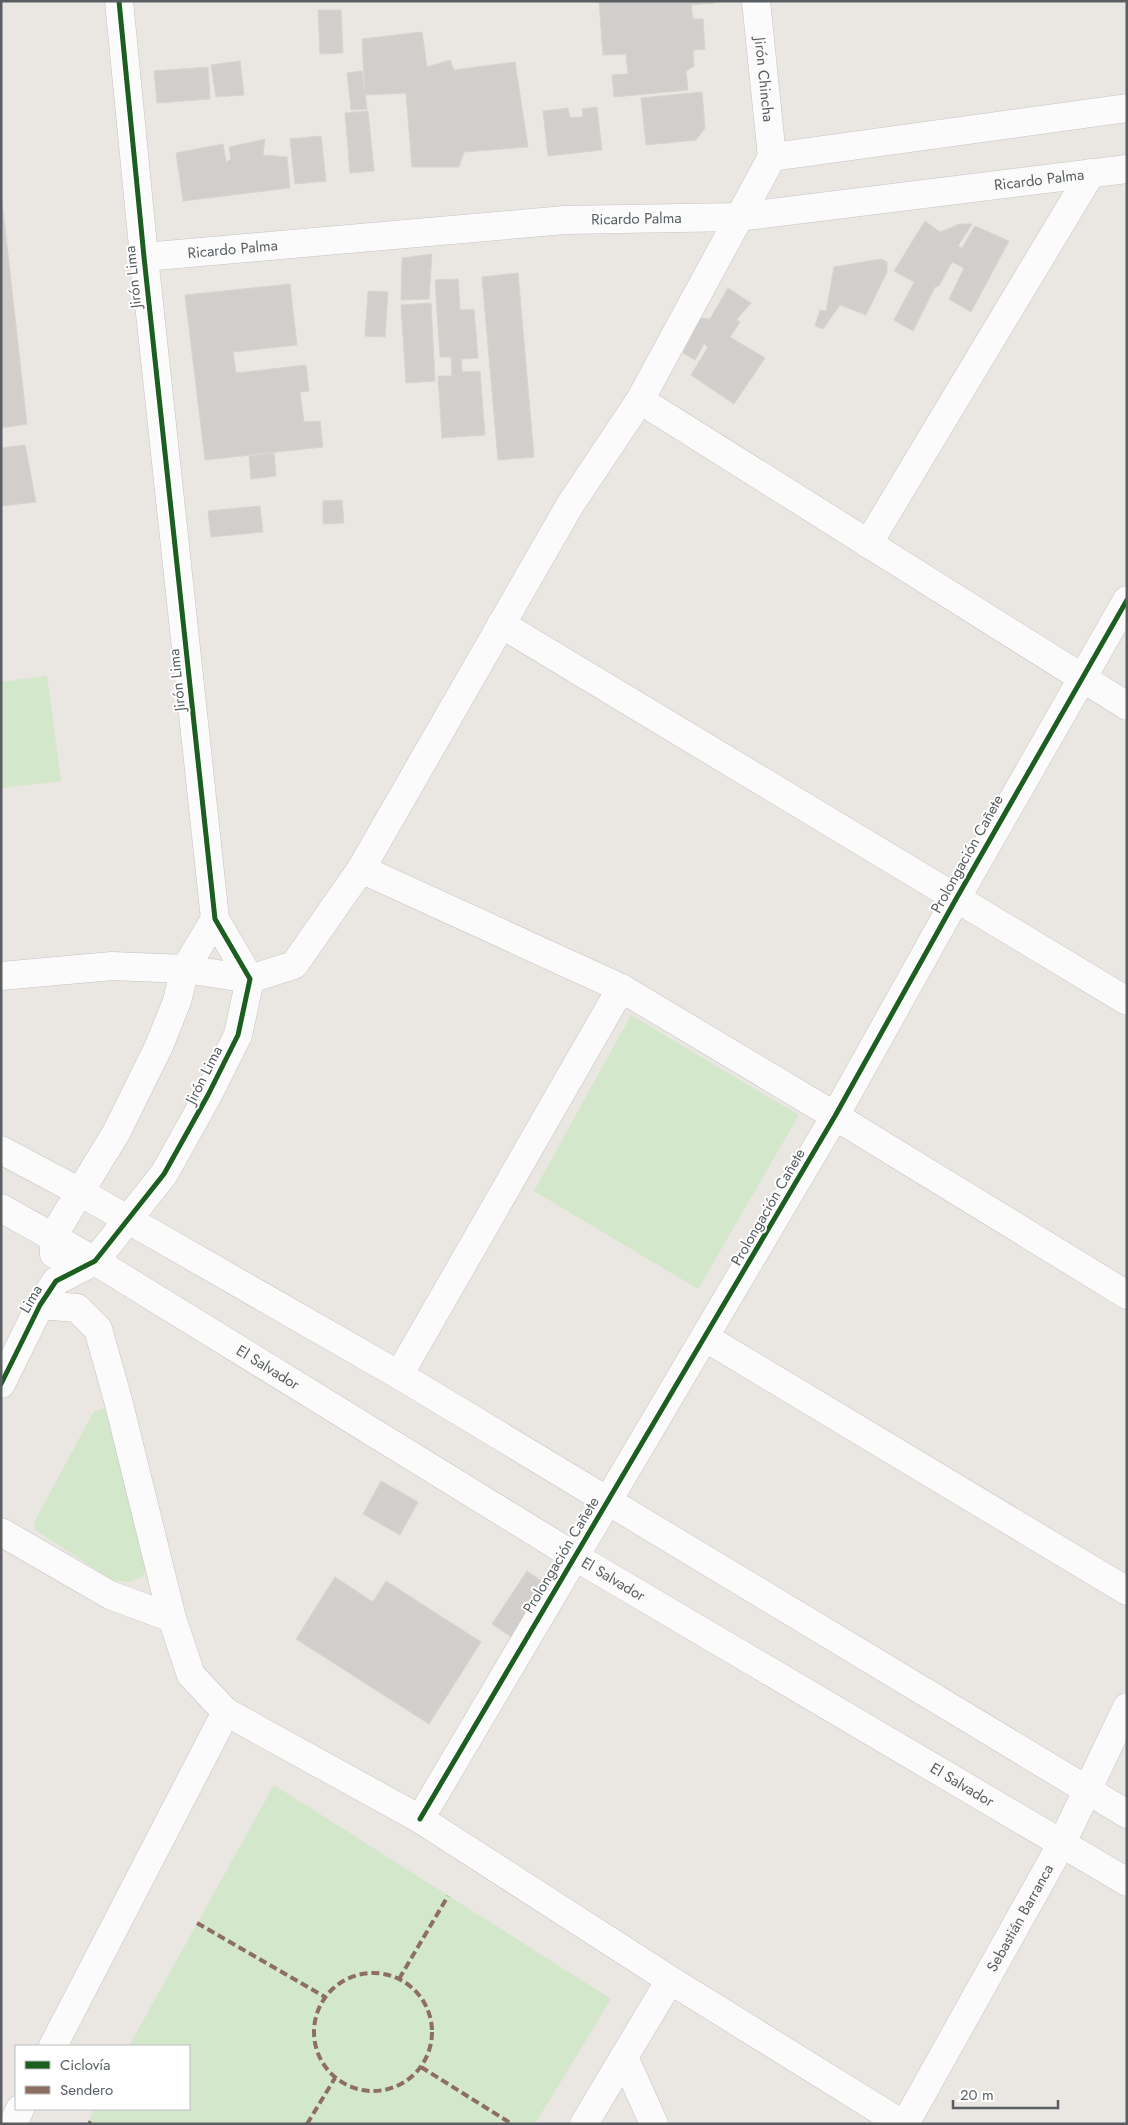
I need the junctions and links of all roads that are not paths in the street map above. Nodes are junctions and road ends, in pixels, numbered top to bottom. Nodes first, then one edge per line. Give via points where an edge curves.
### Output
1 (119, 1) edge
2 (756, 1) edge
3 (1127, 108) edge
4 (772, 157) junction
5 (1127, 169) edge
6 (1091, 172) junction
7 (738, 216) junction
8 (144, 257) junction
9 (640, 400) junction
10 (868, 544) junction
11 (1127, 600) edge
12 (501, 624) junction
13 (1082, 677) junction
14 (1127, 706) edge
15 (361, 869) junction
16 (956, 900) junction
17 (215, 919) junction
18 (185, 969) junction
19 (1, 976) edge
20 (250, 980) junction
21 (621, 988) junction
22 (1127, 1001) edge
23 (836, 1116) junction
24 (1, 1150) edge
25 (80, 1192) junction
26 (1, 1208) edge
27 (127, 1220) junction
28 (53, 1236) junction
29 (95, 1261) junction
30 (56, 1281) junction
31 (1127, 1295) edge
32 (40, 1305) junction
33 (706, 1338) junction
34 (399, 1375) junction
35 (1, 1384) edge
36 (608, 1500) junction
37 (1, 1532) edge
38 (574, 1556) junction
39 (1127, 1590) edge
40 (172, 1618) junction
41 (1127, 1707) edge
42 (226, 1712) junction
43 (1087, 1790) junction
44 (1127, 1814) edge
45 (420, 1819) junction
46 (1062, 1843) junction
47 (1127, 1882) edge
48 (670, 1980) junction
49 (54, 2045) edge
50 (624, 2057) junction
51 (20, 2110) edge
52 (13, 2124) edge
53 (584, 2124) edge
54 (654, 2124) edge
55 (904, 2124) edge

1 - 8 street, Jirón Lima
2 - 4 street, Jirón Chincha
3 - 4 street
4 - 7 street
5 - 6 street, Ricardo Palma
6 - 7 street, Ricardo Palma
6 - 10 street
7 - 8 street, Ricardo Palma via 565,220
7 - 9 street
8 - 17 street, Jirón Lima
9 - 10 street
9 - 12 street via 570,505
10 - 13 street
11 - 13 street, Prolongación Cañete
12 - 15 street
12 - 16 street
13 - 14 street
13 - 16 street, Prolongación Cañete
15 - 20 street via 294,965
15 - 21 street
16 - 22 street
16 - 23 street, Prolongación Cañete
17 - 18 street
17 - 20 street, Jirón Lima
18 - 19 street via 112,966
18 - 20 street
18 - 25 street via 177,1001 159,1046 116,1134
20 - 27 street, Jirón Lima via 238,1036 208,1095 164,1174
21 - 23 street
21 - 34 street
23 - 31 street
23 - 33 street, Prolongación Cañete
24 - 25 street
25 - 27 street
25 - 28 street
26 - 28 street, El Salvador
27 - 29 street, Jirón Lima
27 - 34 street
28 - 29 street, El Salvador
28 - 30 street
29 - 30 street, Jirón Lima
29 - 38 street, El Salvador
30 - 32 street, Lima
32 - 35 street, Lima
32 - 40 street via 77,1308 98,1329
33 - 36 street, Prolongación Cañete
33 - 39 street
34 - 36 street
36 - 38 street, Prolongación Cañete
36 - 43 street
37 - 40 street via 110,1595
38 - 45 street, Prolongación Cañete
38 - 46 street, El Salvador
40 - 42 street via 191,1675
41 - 43 street, Sebastián Barranca
42 - 45 street
42 - 49 street
43 - 44 street
43 - 46 street, Sebastián Barranca
45 - 48 street
46 - 47 street, El Salvador
46 - 55 street, Sebastián Barranca
48 - 50 street
48 - 55 street
50 - 53 street
50 - 54 street
51 - 52 street

